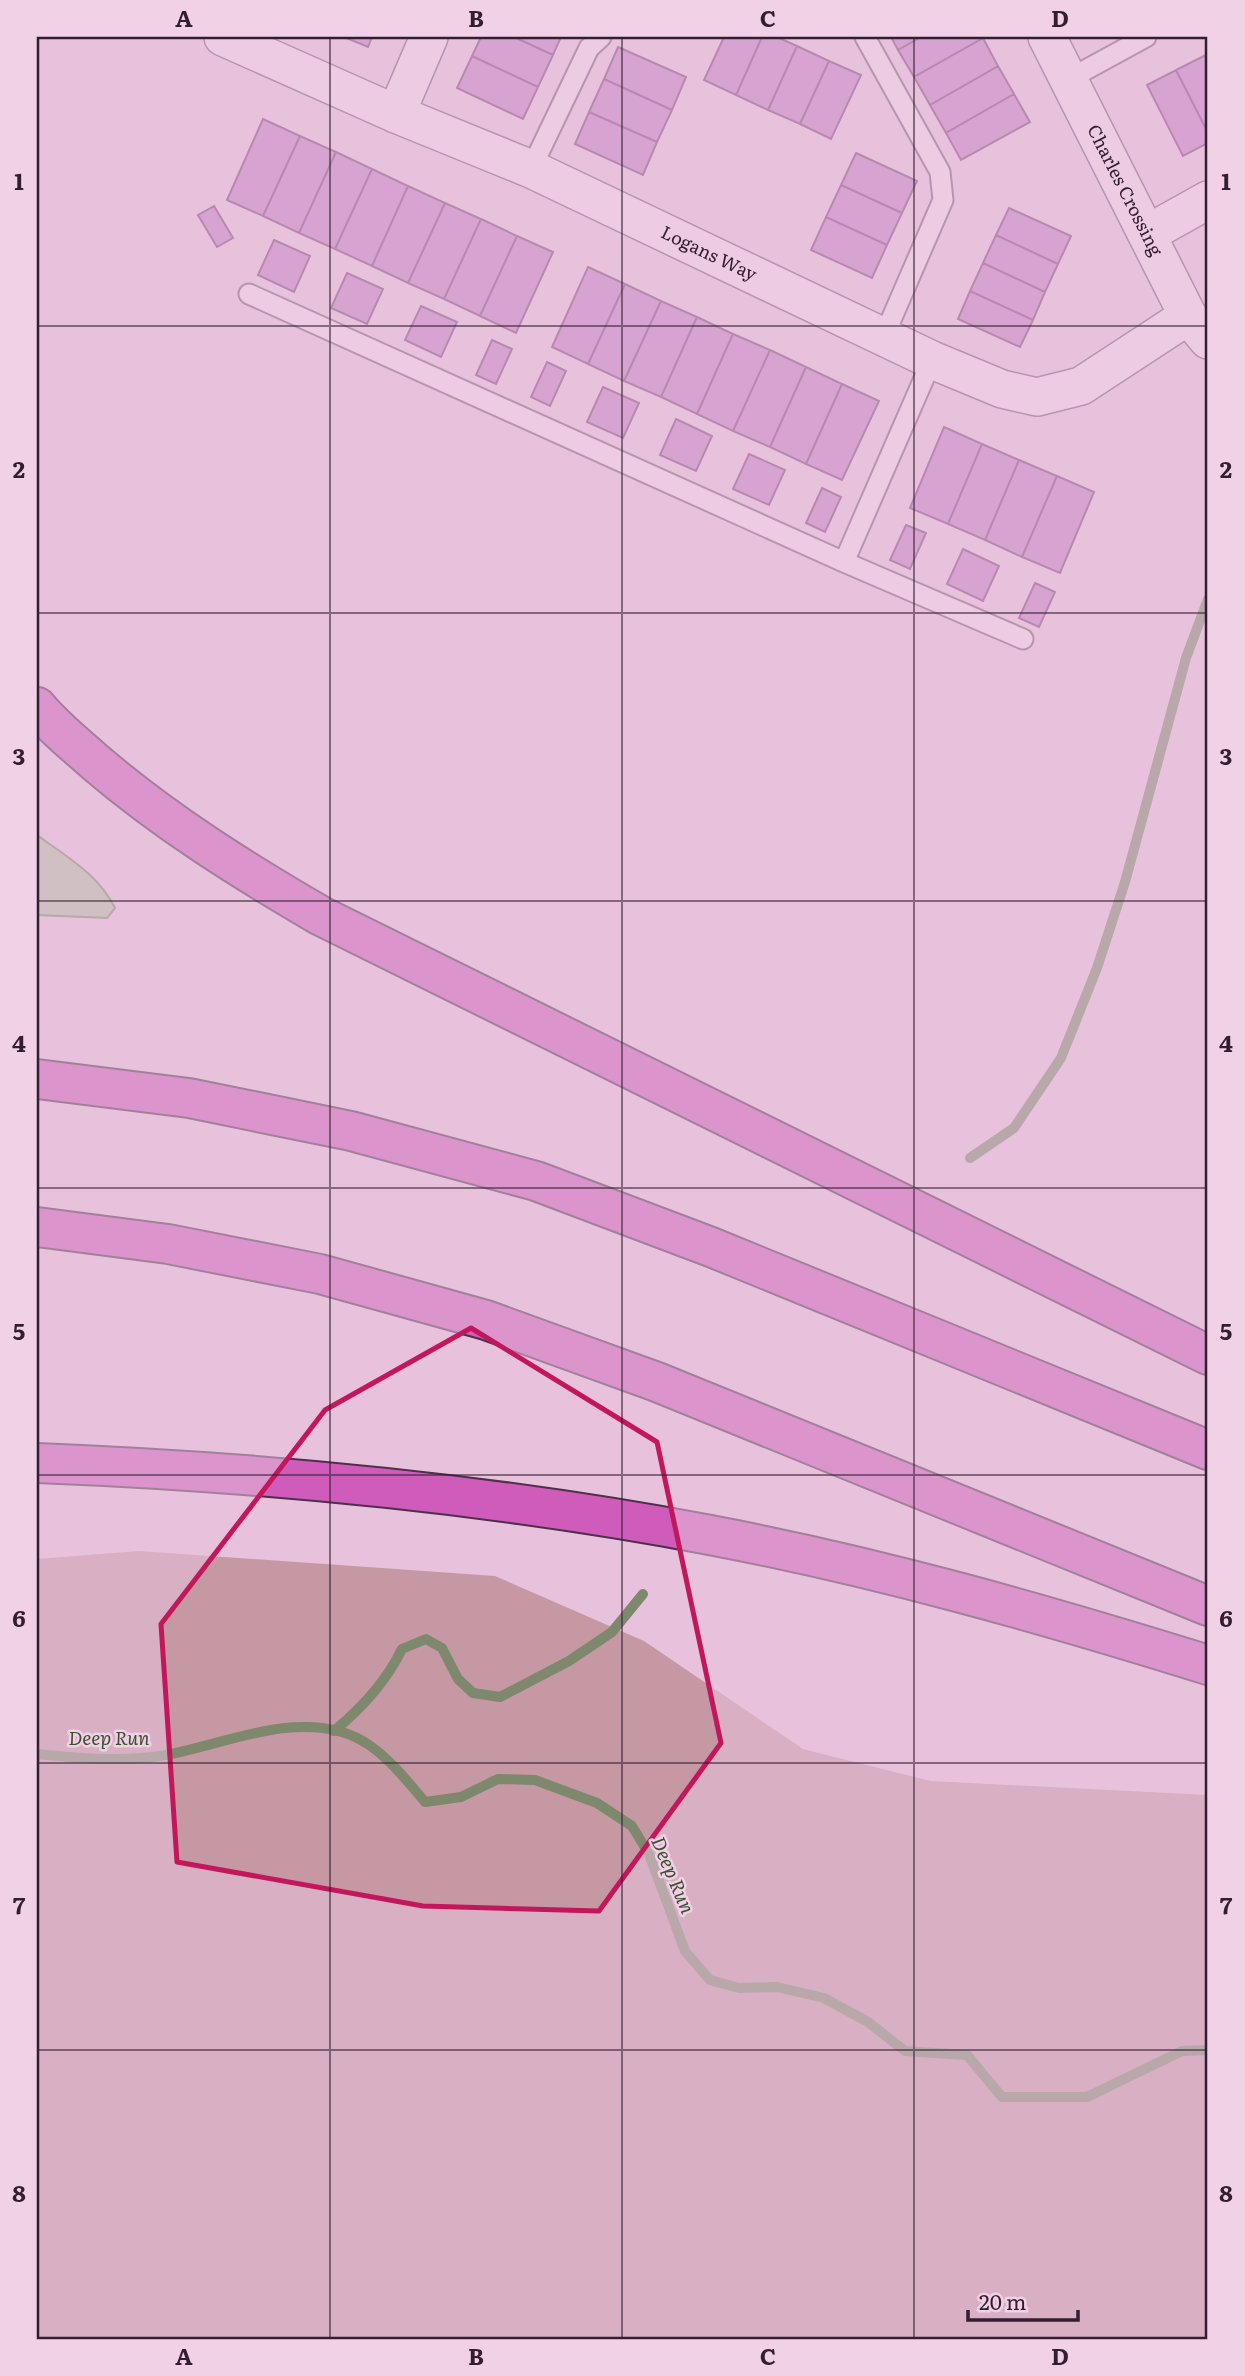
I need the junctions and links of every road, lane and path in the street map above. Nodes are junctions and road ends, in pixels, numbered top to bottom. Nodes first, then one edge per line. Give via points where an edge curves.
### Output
1 (223, 37) edge
2 (429, 37) edge
3 (601, 37) edge
4 (865, 37) edge
5 (1048, 37) edge
6 (1146, 37) edge
7 (1069, 79) junction
8 (396, 114) junction
9 (531, 169) junction
10 (1208, 200) edge
11 (1147, 234) junction
12 (249, 294) dead end
13 (1198, 328) edge
14 (884, 336) junction
15 (932, 360) junction
16 (844, 562) junction
17 (1023, 639) dead end
18 (37, 707) edge
19 (37, 1079) edge
20 (37, 1227) edge
21 (1208, 1356) edge
22 (1208, 1450) edge
23 (37, 1463) edge
24 (1208, 1606) edge
25 (1208, 1664) edge

1 - 8 street, Logans Way
2 - 8 street
3 - 9 lane via 589,48
4 - 14 lane via 940,172 943,200
5 - 7 street, Charles Crossing
6 - 7 lane
7 - 11 street, Charles Crossing
8 - 9 street, Logans Way
9 - 14 street, Logans Way
10 - 11 street
11 - 13 street, Charles Crossing
12 - 16 lane
13 - 15 street, Logans Way via 1082,386 1037,397 1002,389
14 - 15 street, Logans Way
15 - 16 lane
16 - 17 lane
18 - 21 highway via 137,797 220,857 321,916
19 - 22 highway via 189,1098 351,1131 537,1181
20 - 24 highway via 168,1244 320,1274 486,1320 657,1382
23 - 25 highway via 341,1482 710,1535 913,1579

